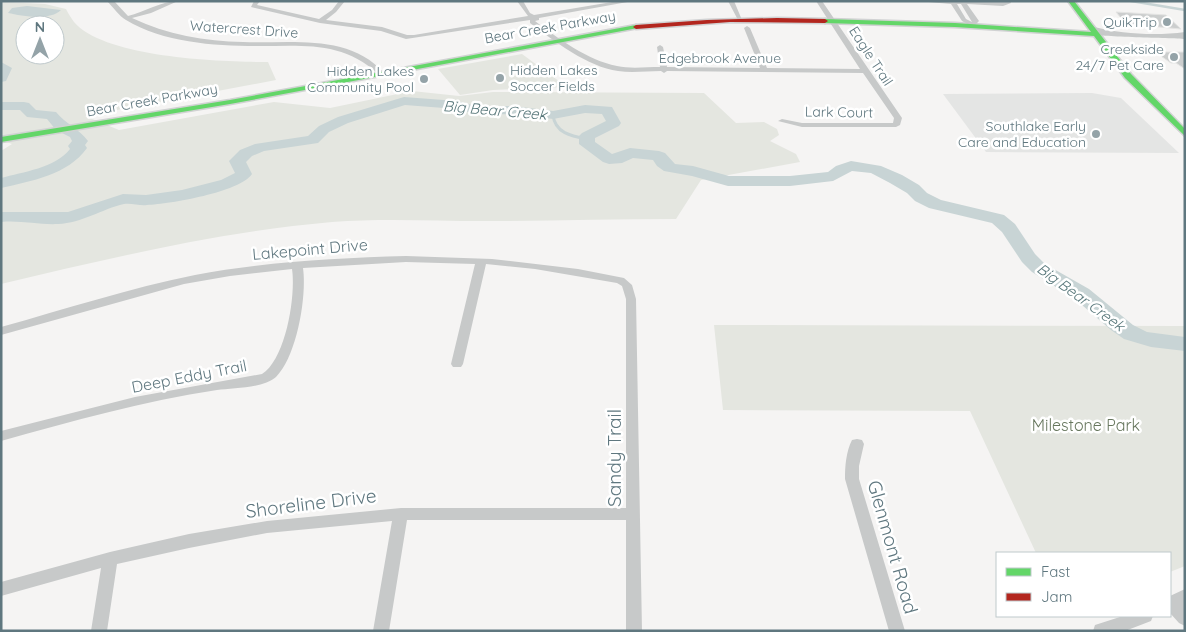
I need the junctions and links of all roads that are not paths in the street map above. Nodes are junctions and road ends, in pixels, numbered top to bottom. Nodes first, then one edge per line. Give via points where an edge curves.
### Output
1 (110, 1) edge
2 (175, 1) edge
3 (257, 1) edge
4 (342, 1) edge
5 (520, 1) edge
6 (630, 1) edge
7 (731, 1) edge
8 (819, 1) edge
9 (920, 1) edge
10 (1072, 1) edge
11 (953, 2) edge
12 (963, 3) junction
13 (1007, 3) edge
14 (126, 18) junction
15 (533, 18) junction
16 (832, 19) junction
17 (320, 21) junction
18 (742, 21) junction
19 (971, 22) junction
20 (1096, 32) junction
21 (1185, 36) edge
22 (560, 38) junction
23 (660, 47) dead end
24 (378, 71) junction
25 (664, 71) junction
26 (765, 71) junction
27 (865, 71) junction
28 (782, 121) dead end
29 (896, 125) joint
30 (1, 133) edge
31 (1185, 134) edge
32 (1, 140) edge
33 (481, 262) junction
34 (297, 265) junction
35 (627, 285) joint
36 (1, 331) edge
37 (457, 364) dead end
38 (1, 436) edge
39 (857, 444) dead end
40 (401, 514) junction
41 (633, 514) junction
42 (110, 559) junction
43 (1, 590) edge
44 (1175, 601) edge
45 (1142, 617) edge
46 (1185, 618) edge
47 (99, 631) edge
48 (381, 631) edge
49 (634, 631) edge
50 (897, 631) edge
51 (1101, 631) edge

1 - 14 street, Watercrest Drive
2 - 14 street
3 - 17 street via 253,6
4 - 17 street
5 - 15 street, Edgebrook Avenue
6 - 15 street
7 - 18 street
8 - 16 street, Eagle Trail
9 - 11 street
10 - 20 main road
11 - 12 street
11 - 19 street
12 - 13 street
12 - 19 street
14 - 24 street, Watercrest Drive via 153,30 199,40 312,45 342,50 361,56
15 - 17 street via 414,37 382,29
15 - 22 street, Edgebrook Avenue via 541,20
15 - 22 street, Edgebrook Avenue via 532,22
16 - 18 main road, Bear Creek Parkway
16 - 19 main road, Bear Creek Parkway
16 - 27 street, Eagle Trail
18 - 22 main road, Bear Creek Parkway via 648,21
18 - 26 street
19 - 20 main road, Bear Creek Parkway
20 - 21 street, Bear Creek Parkway
20 - 31 main road via 1128,76
22 - 24 main road, Bear Creek Parkway
22 - 25 street, Edgebrook Avenue via 571,50 603,65 618,69
23 - 25 street
24 - 30 main road, Bear Creek Parkway
24 - 32 main road, Bear Creek Parkway via 122,121
25 - 26 street, Edgebrook Avenue
26 - 27 street, Edgebrook Avenue
27 - 29 street, Eagle Trail via 898,118
28 - 29 street, Lark Court
33 - 34 street, Lakepoint Drive via 358,260
33 - 35 street, Lakepoint Drive via 609,278
33 - 37 street
34 - 36 street, Lakepoint Drive via 184,281
34 - 38 street, Deep Eddy Trail via 300,290 293,323 279,364 270,375 108,409
35 - 41 street, Sandy Trail via 631,299
39 - 50 street, Glenmont Road via 852,479
40 - 41 street, Shoreline Drive
40 - 42 street, Shoreline Drive via 267,527
40 - 48 street
41 - 49 street, Sandy Trail
42 - 43 street, Shoreline Drive
42 - 47 street
44 - 46 street
45 - 51 street

